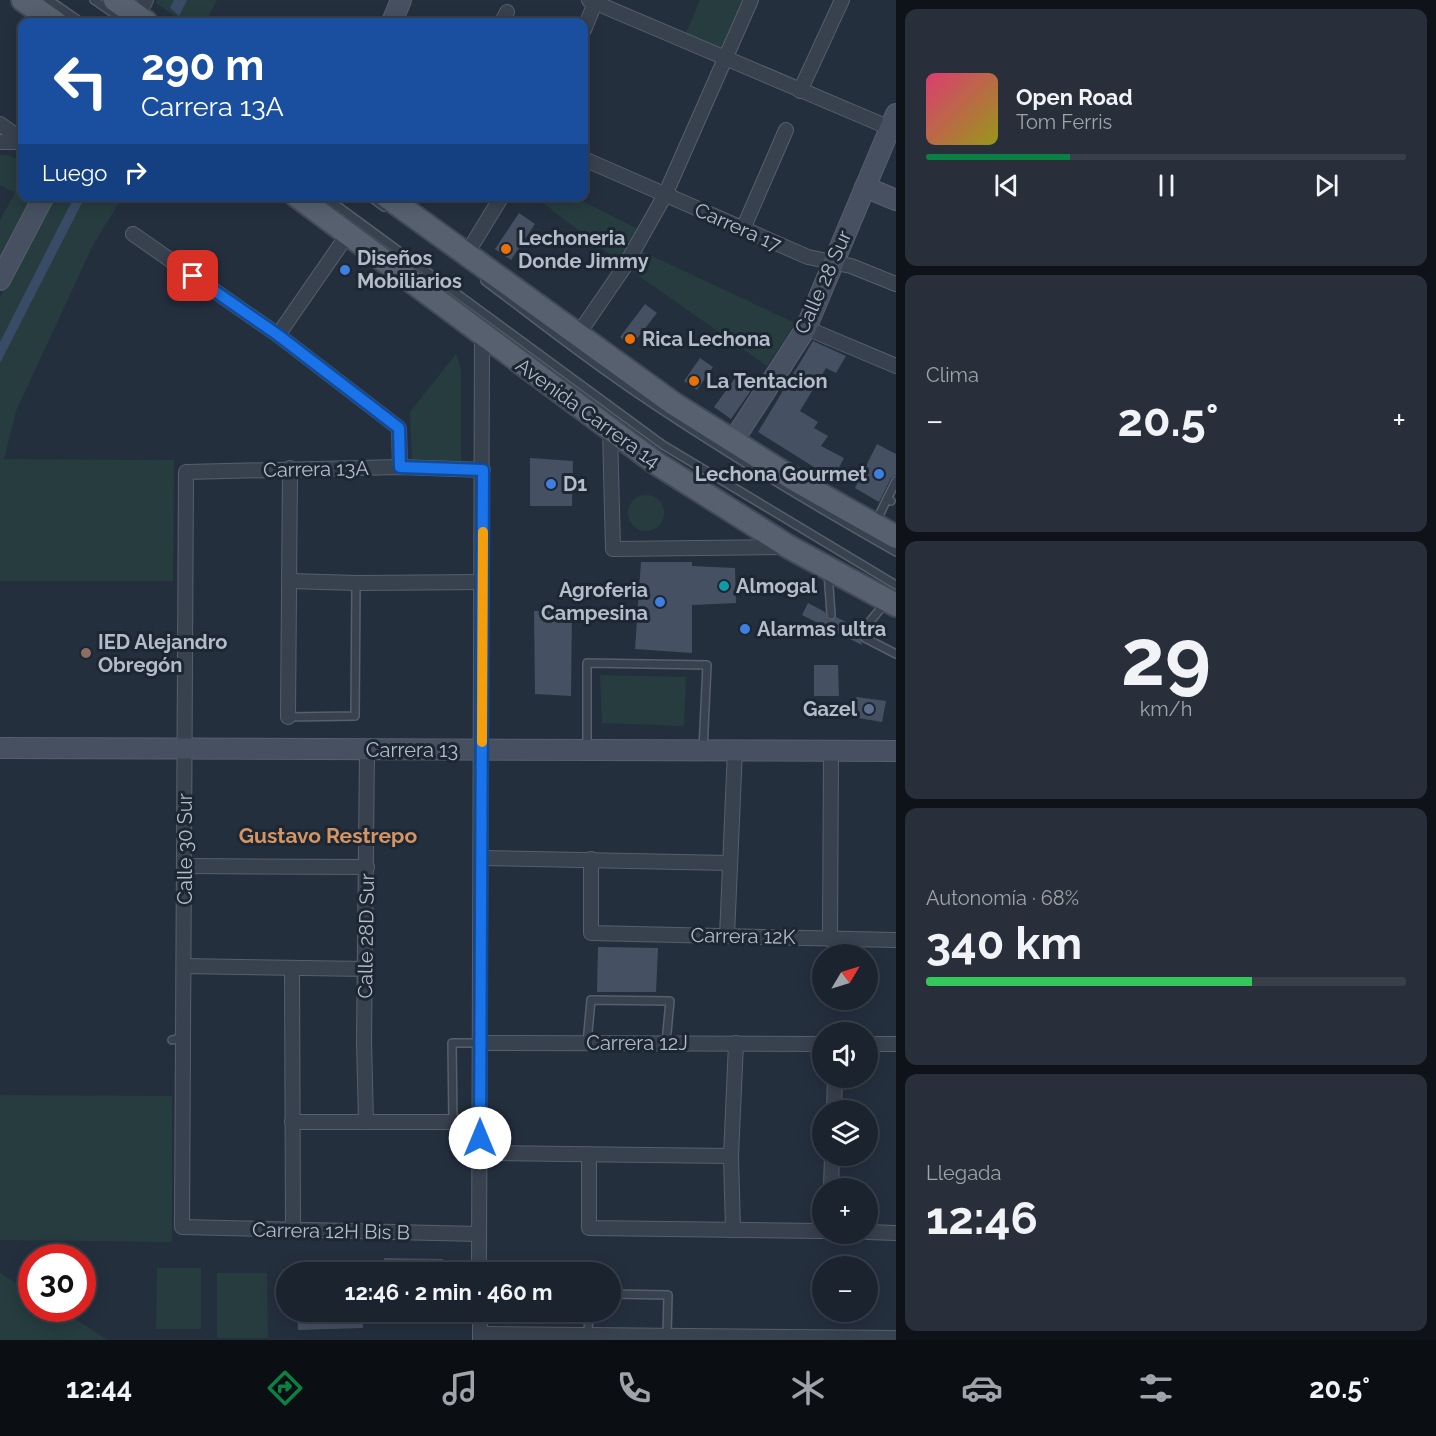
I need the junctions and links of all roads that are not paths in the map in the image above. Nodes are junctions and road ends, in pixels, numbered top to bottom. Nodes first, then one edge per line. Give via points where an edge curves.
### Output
1 (23, 0) edge
2 (49, 0) edge
3 (94, 0) edge
4 (115, 0) edge
5 (401, 0) edge
6 (751, 0) edge
7 (842, 0) edge
8 (592, 1) edge
9 (613, 5) edge
10 (138, 17) edge
11 (49, 18) edge
12 (75, 18) edge
13 (394, 18) edge
14 (587, 18) edge
15 (725, 58) junction
16 (800, 91) junction
17 (893, 121) edge
18 (0, 124) edge
19 (786, 129) dead end
20 (18, 138) edge
21 (18, 141) edge
22 (0, 142) edge
23 (588, 161) edge
24 (865, 187) junction
25 (665, 195) junction
26 (896, 200) edge
27 (41, 201) edge
28 (314, 201) edge
29 (315, 201) edge
30 (499, 201) edge
31 (387, 203) edge
32 (743, 229) junction
33 (133, 234) dead end
34 (348, 234) junction
35 (466, 255) junction
36 (833, 263) junction
37 (480, 278) dead end
38 (0, 280) edge
39 (896, 284) edge
40 (806, 328) junction
41 (482, 334) junction
42 (278, 335) junction
43 (577, 336) junction
44 (896, 366) edge
45 (610, 430) junction
46 (733, 441) junction
47 (400, 467) junction
48 (290, 468) junction
49 (483, 470) junction
50 (186, 472) joint
51 (896, 481) edge
52 (875, 525) junction
53 (896, 537) edge
54 (789, 547) junction
55 (896, 552) edge
56 (828, 570) junction
57 (290, 580) junction
58 (482, 582) junction
59 (356, 583) junction
60 (893, 596) edge
61 (831, 615) dead end
62 (896, 654) edge
63 (288, 717) joint
64 (0, 748) edge
65 (186, 749) junction
66 (367, 750) junction
67 (482, 750) junction
68 (587, 750) junction
69 (703, 750) junction
70 (735, 750) junction
71 (831, 751) junction
72 (896, 751) edge
73 (481, 858) junction
74 (591, 859) junction
75 (729, 863) junction
76 (178, 865) junction
77 (367, 867) junction
78 (727, 936) junction
79 (830, 939) junction
80 (896, 940) edge
81 (184, 966) junction
82 (292, 968) junction
83 (367, 969) junction
84 (481, 1043) junction
85 (588, 1043) junction
86 (666, 1043) junction
87 (736, 1043) junction
88 (812, 1044) edge
89 (878, 1044) edge
90 (896, 1044) edge
91 (292, 1122) junction
92 (366, 1122) junction
93 (453, 1122) junction
94 (479, 1122) junction
95 (480, 1153) junction
96 (589, 1156) junction
97 (731, 1156) junction
98 (182, 1227) joint
99 (293, 1230) junction
100 (733, 1230) junction
101 (812, 1231) edge
102 (878, 1232) edge
103 (896, 1233) edge
104 (479, 1234) junction
105 (480, 1262) edge
106 (621, 1294) edge
107 (480, 1322) edge
108 (589, 1322) edge
109 (588, 1335) junction
110 (667, 1336) junction
111 (481, 1337) edge
112 (734, 1338) edge
113 (896, 1338) edge
114 (834, 1339) edge

1 - 11 main road
2 - 12 lane
3 - 10 lane
4 - 10 main road
5 - 13 street
6 - 15 street
7 - 16 street
8 - 9 street
8 - 14 street
9 - 15 street
15 - 16 street
15 - 25 street
16 - 17 street
17 - 24 street, Calle 28 Sur
18 - 20 street
19 - 32 street
21 - 22 street
23 - 25 street, Carrera 17
24 - 26 street
24 - 36 street, Calle 28 Sur
25 - 32 street, Carrera 17
25 - 43 street via 625,266
27 - 38 street
28 - 34 main road, Avenida Carrera 14
29 - 60 lane via 663,445
30 - 35 street
31 - 35 main road
32 - 36 street, Carrera 17 via 808,257
33 - 42 street
34 - 41 main road, Avenida Carrera 14
34 - 42 street
35 - 43 main road
36 - 39 street, Carrera 17
36 - 40 street, Calle 28 Sur
37 - 55 lane via 675,419
40 - 44 street
40 - 46 street, Calle 28 Sur
41 - 45 main road, Avenida Carrera 14
41 - 49 street
42 - 47 street via 399,428
43 - 46 main road
45 - 54 main road, Avenida Carrera 14
45 - 54 street via 613,549
46 - 52 main road
47 - 48 street, Carrera 13A
47 - 49 street, Carrera 13A
48 - 50 street, Carrera 13A
48 - 57 street
49 - 58 street
50 - 65 street, Calle 30 Sur
51 - 52 lane
52 - 53 main road
54 - 56 main road, Avenida Carrera 14
56 - 60 main road, Avenida Carrera 14
56 - 61 lane
57 - 59 street
57 - 63 street
58 - 59 street
58 - 67 street
59 - 63 lane via 355,716
60 - 62 lane via 864,634
64 - 65 street, Carrera 13
65 - 66 street, Carrera 13
65 - 76 street, Calle 30 Sur
66 - 67 street, Carrera 13
66 - 77 street, Calle 28D Sur
67 - 68 street, Carrera 13
67 - 73 street
68 - 69 street, Carrera 13
68 - 69 lane via 588,663 707,665
69 - 70 street, Carrera 13
70 - 71 street, Carrera 13
70 - 75 street
71 - 72 street, Carrera 13
71 - 79 street
73 - 74 street
73 - 84 street
74 - 75 street
74 - 78 street, Carrera 12K via 591,933
75 - 78 street
76 - 77 street
76 - 81 street, Calle 30 Sur
77 - 83 street, Calle 28D Sur
78 - 79 street, Carrera 12K
79 - 80 street, Carrera 12K
81 - 82 street
81 - 98 street, Calle 30 Sur via 178,1038
82 - 83 street
82 - 91 street
83 - 92 street, Calle 28D Sur
84 - 85 street, Carrera 12J
84 - 93 lane, Carrera 12J via 452,1042
84 - 94 street
85 - 86 street, Carrera 12J
85 - 86 lane via 591,1000 670,1001
86 - 87 street, Carrera 12J
87 - 88 street, Carrera 12J
87 - 97 street
89 - 90 street
91 - 92 street
91 - 99 street
92 - 93 street
93 - 94 street
94 - 95 street
95 - 96 street
95 - 104 street
96 - 97 street
96 - 100 street via 589,1228
97 - 100 street
98 - 99 street, Carrera 12H Bis B
99 - 104 street, Carrera 12H Bis B
100 - 101 street
102 - 103 street
104 - 105 street
106 - 110 lane via 668,1295
107 - 111 street
108 - 109 lane
109 - 110 street
109 - 111 street
110 - 112 street
112 - 114 street
113 - 114 street

